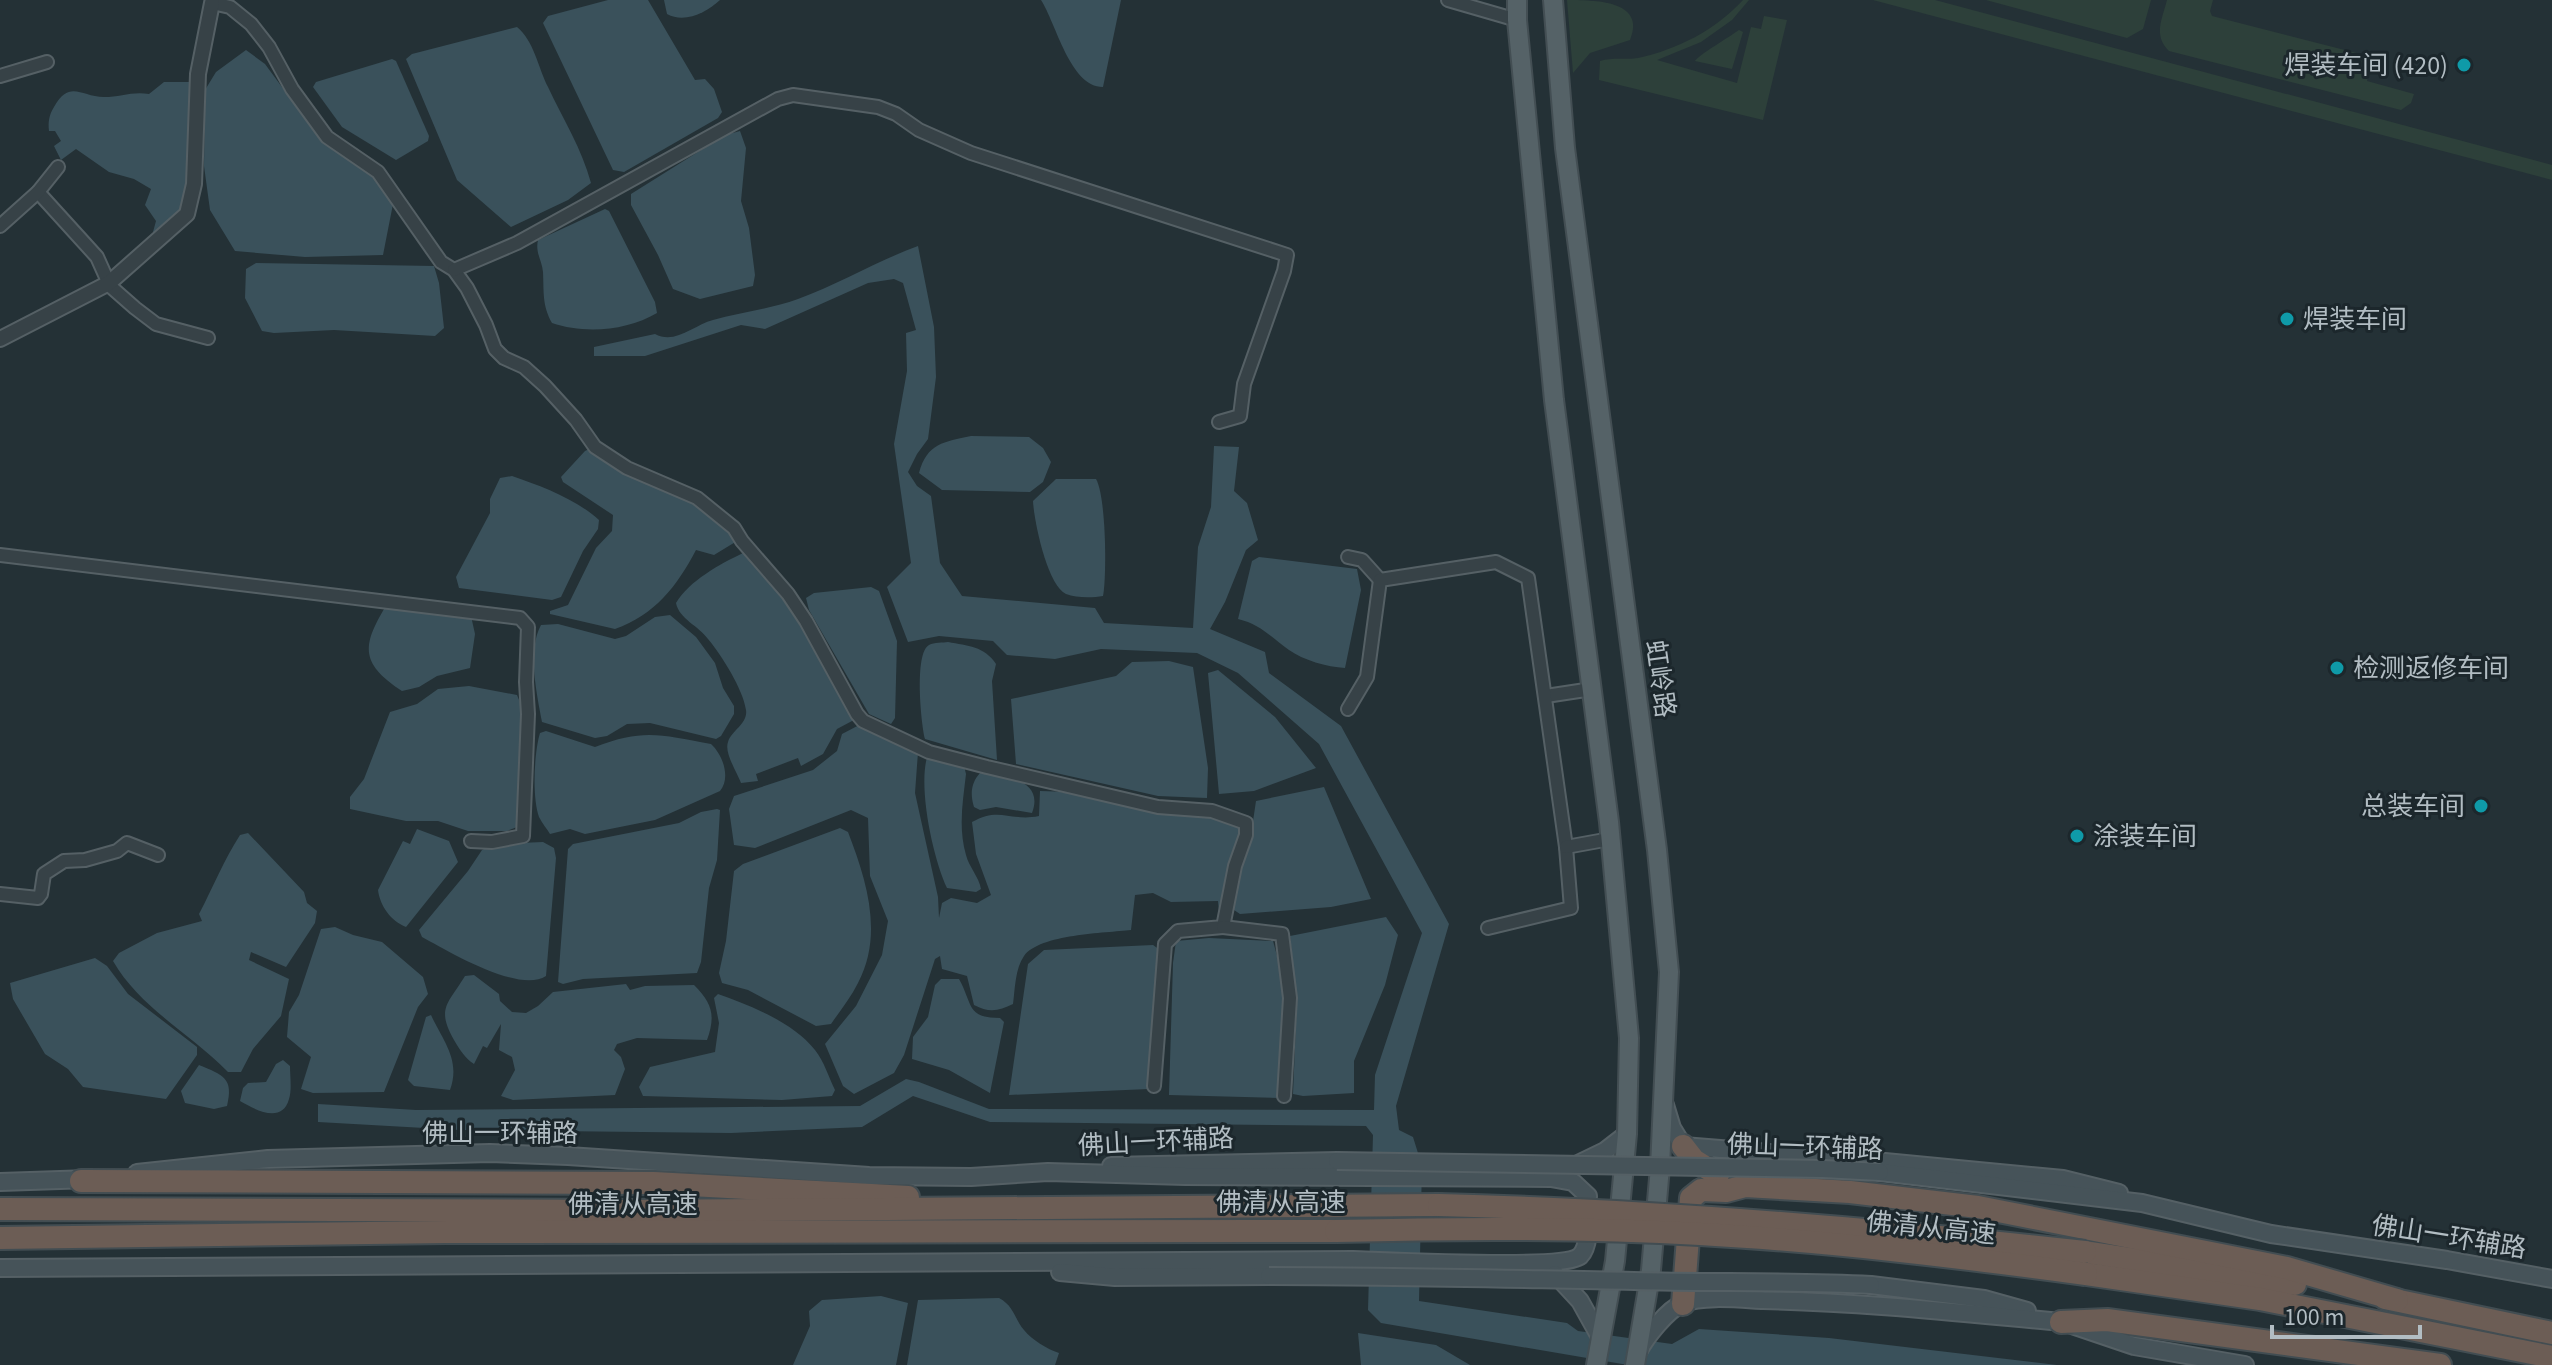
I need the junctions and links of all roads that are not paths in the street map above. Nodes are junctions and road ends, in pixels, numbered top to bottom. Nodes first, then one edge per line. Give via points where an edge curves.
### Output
1 (1448, 0) edge
2 (1517, 0) edge
3 (1553, 0) edge
4 (212, 2) edge
5 (1517, 20) junction
6 (47, 62) dead end
7 (0, 76) edge
8 (58, 167) dead end
9 (38, 192) junction
10 (0, 226) edge
11 (454, 270) junction
12 (109, 283) junction
13 (208, 338) dead end
14 (0, 339) edge
15 (1219, 422) dead end
16 (0, 555) edge
17 (1348, 557) dead end
18 (1380, 580) junction
19 (1592, 689) junction
20 (1546, 696) junction
21 (1348, 709) dead end
22 (1610, 839) junction
23 (471, 841) dead end
24 (1566, 847) junction
25 (158, 855) dead end
26 (0, 894) edge
27 (1223, 927) junction
28 (1488, 928) dead end
29 (1154, 1086) dead end
30 (1284, 1096) dead end
31 (1665, 1103) junction
32 (1627, 1134) junction
33 (1683, 1146) junction
34 (1048, 1172) junction
35 (1551, 1178) junction
36 (81, 1181) junction
37 (0, 1182) edge
38 (1745, 1186) junction
39 (2142, 1203) junction
40 (1029, 1208) junction
41 (0, 1209) edge
42 (0, 1238) edge
43 (2086, 1263) junction
44 (979, 1264) junction
45 (1532, 1265) junction
46 (0, 1268) edge
47 (2552, 1279) edge
48 (2397, 1300) junction
49 (1683, 1304) junction
50 (2061, 1322) junction
51 (2552, 1333) edge
52 (1600, 1337) junction
53 (1640, 1347) edge
54 (2552, 1357) edge
55 (1596, 1365) edge
56 (2245, 1365) edge
57 (2440, 1365) edge

1 - 5 street
2 - 5 main road
3 - 31 main road, 虹岭路 via 1565,148 1659,865 1669,972
4 - 11 street via 230,7 251,24 327,137 378,172 441,262
4 - 12 street via 198,74 194,184 187,214
5 - 19 main road via 1554,400
6 - 7 street
8 - 9 street
9 - 10 street
9 - 12 street via 97,257
11 - 15 street via 517,243 778,99 793,95 878,107 971,153 1287,255 1244,384 1240,416
11 - 27 street via 495,349 545,386 595,447 627,468 697,498 734,528 806,621 863,721 958,760 1158,807 1212,811 1246,823
12 - 13 street via 156,324
12 - 14 street
16 - 23 street via 520,618 528,627 523,836
17 - 18 street via 1362,560
18 - 20 street via 1496,562 1528,578
18 - 21 street via 1367,677
19 - 20 street
19 - 22 main road
20 - 24 street
22 - 24 street
22 - 32 main road via 1629,1038
24 - 28 street via 1571,908
25 - 26 street via 127,843 117,851 64,861 44,874 38,898
27 - 29 street via 1178,931 1165,944
27 - 30 street via 1282,934 1290,998
31 - 33 main road
31 - 53 main road, 虹岭路
32 - 35 main road
32 - 52 main road via 1615,1261
33 - 38 highway via 1694,1160
33 - 39 main road via 2063,1179
34 - 35 main road, 佛山一环辅路
34 - 36 main road, 佛山一环辅路 via 869,1176 490,1153 268,1159
34 - 39 main road, 佛山一环辅路, bridge via 1135,1163 1337,1161 1823,1169
35 - 45 main road, 佛山一环辅路 via 1573,1182 1588,1196 1586,1248 1564,1263
36 - 37 main road, 佛山一环辅路
36 - 40 highway via 654,1183 868,1193
38 - 48 highway via 1978,1207 2287,1268
38 - 49 highway via 1701,1190 1691,1198
39 - 47 main road, 佛山一环辅路 via 2271,1234
40 - 41 highway, 佛清从高速
40 - 43 highway, 佛清从高速, bridge via 1572,1208 1881,1229
42 - 43 highway, 佛清从高速, bridge via 1533,1228
43 - 48 highway, 佛清从高速
43 - 54 highway, 佛清从高速
44 - 45 main road, 佛山一环辅路 via 1353,1260
44 - 46 main road
44 - 50 main road, bridge via 1115,1277 1871,1285 1984,1299
45 - 52 main road via 1554,1272 1571,1289
48 - 51 highway, 佛清从高速
49 - 50 main road via 1832,1301
49 - 53 main road
50 - 56 main road via 2134,1346
50 - 57 highway via 2107,1320
52 - 55 main road

